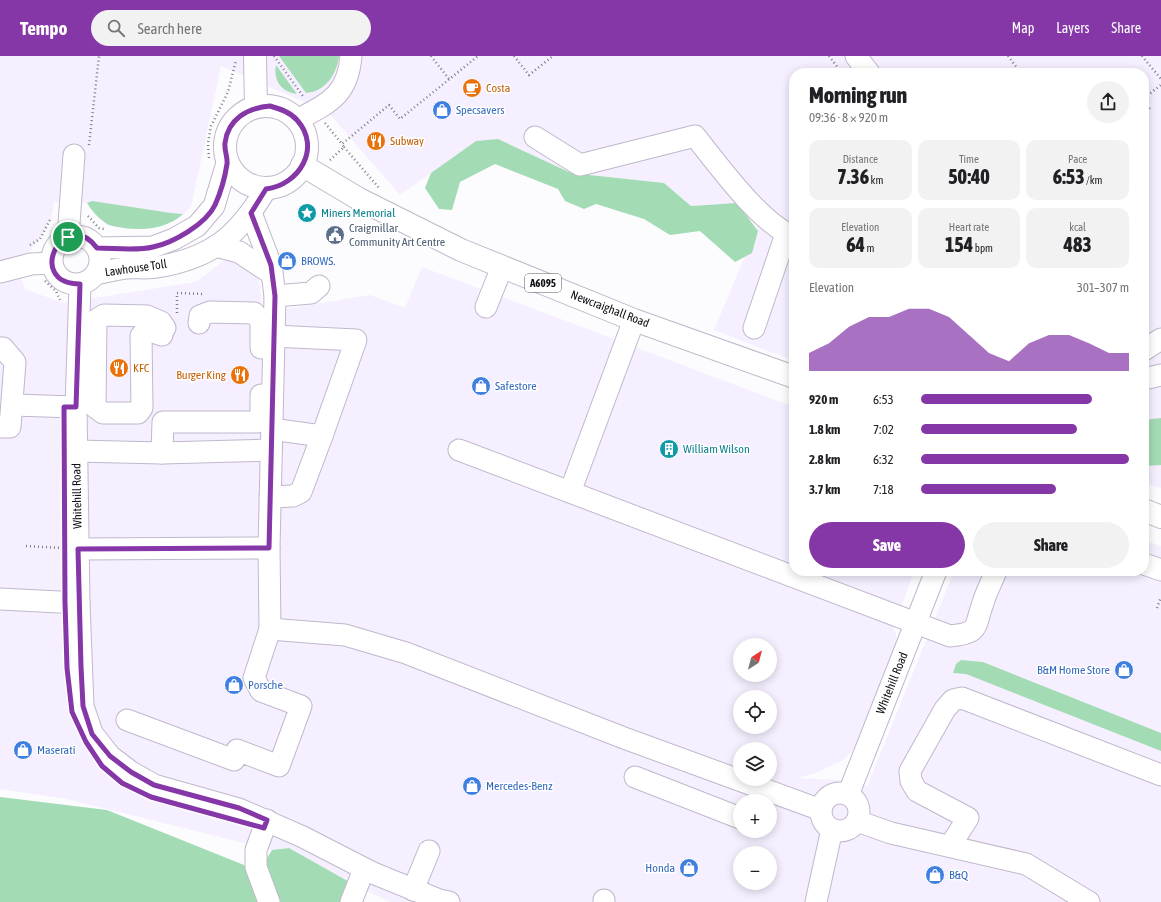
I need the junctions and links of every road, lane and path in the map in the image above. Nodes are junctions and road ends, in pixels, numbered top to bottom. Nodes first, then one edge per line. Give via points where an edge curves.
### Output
1 (99, 56) edge
2 (236, 56) edge
3 (255, 56) edge
4 (274, 56) edge
5 (351, 56) edge
6 (431, 56) edge
7 (478, 56) edge
8 (514, 56) edge
9 (553, 56) edge
10 (829, 56) edge
11 (856, 56) edge
12 (1008, 56) edge
13 (1142, 56) edge
14 (838, 68) edge
15 (865, 68) edge
16 (1017, 68) edge
17 (449, 79) junction
18 (1161, 80) edge
19 (1161, 85) edge
20 (1149, 94) edge
21 (256, 107) junction
22 (306, 115) junction
23 (535, 137) dead end
24 (344, 147) dead end
25 (81, 152) joint
26 (218, 163) junction
27 (302, 166) junction
28 (379, 188) dead end
29 (266, 189) junction
30 (69, 206) junction
31 (251, 213) junction
32 (111, 230) dead end
33 (789, 235) edge
34 (68, 237) junction
35 (789, 239) edge
36 (216, 246) junction
37 (27, 247) dead end
38 (97, 248) junction
39 (52, 263) junction
40 (502, 267) junction
41 (0, 272) edge
42 (272, 274) junction
43 (88, 279) junction
44 (38, 280) dead end
45 (319, 286) dead end
46 (275, 296) junction
47 (61, 302) dead end
48 (486, 307) dead end
49 (634, 320) junction
50 (199, 323) dead end
51 (754, 328) dead end
52 (163, 332) joint
53 (273, 336) junction
54 (1161, 339) edge
55 (1149, 347) edge
56 (0, 348) edge
57 (1161, 374) edge
58 (789, 376) edge
59 (1149, 378) edge
60 (13, 405) junction
61 (76, 407) junction
62 (0, 427) edge
63 (271, 429) junction
64 (322, 436) junction
65 (271, 450) junction
66 (459, 450) dead end
67 (76, 451) junction
68 (162, 453) junction
69 (570, 492) junction
70 (270, 497) junction
71 (1149, 507) edge
72 (1161, 510) edge
73 (1149, 512) edge
74 (1161, 517) edge
75 (26, 546) dead end
76 (69, 546) junction
77 (269, 548) junction
78 (1149, 566) edge
79 (1161, 570) edge
80 (789, 576) edge
81 (790, 576) edge
82 (934, 576) edge
83 (994, 576) edge
84 (1161, 597) edge
85 (0, 599) edge
86 (79, 603) junction
87 (1157, 608) dead end
88 (916, 624) junction
89 (270, 629) junction
90 (127, 720) dead end
91 (1161, 775) edge
92 (635, 777) dead end
93 (848, 795) junction
94 (821, 810) junction
95 (733, 815) edge
96 (267, 820) junction
97 (857, 821) junction
98 (832, 829) junction
99 (950, 846) junction
100 (429, 851) dead end
101 (364, 869) junction
102 (413, 890) junction
103 (269, 902) edge
104 (351, 902) edge
105 (449, 902) edge
106 (816, 902) edge
107 (1089, 902) edge

1 - 25 path
2 - 26 path via 228,92 210,126 208,143
3 - 21 main road
4 - 22 path
5 - 22 street via 350,71 342,90 330,101
6 - 17 path
7 - 17 path
8 - 9 path via 529,75
10 - 14 path
11 - 15 street
12 - 16 path
13 - 18 path
17 - 22 path via 400,119 389,105 342,144
19 - 20 path
21 - 22 main road via 270,106
21 - 26 main road via 235,119 227,132
22 - 27 main road via 307,149
23 - 33 street via 580,165 694,136 753,206
24 - 28 path
25 - 30 street
26 - 29 main road via 230,169 241,180 254,187
26 - 38 street, Lawhouse Toll via 214,206 197,226 174,239 152,247
27 - 29 main road via 288,182
27 - 40 main road, Newcraighall Road / A6095 via 359,200 426,234
29 - 31 street, Lawhouse Toll
30 - 32 path via 83,204 90,220 99,228
30 - 34 street
30 - 37 path via 55,204 54,214 40,239
31 - 36 street, Lawhouse Toll via 230,237
31 - 42 street
34 - 38 street via 81,236 93,242
34 - 39 street via 57,244
35 - 51 street
36 - 42 street via 239,252
36 - 43 street, Lawhouse Toll via 201,256 156,267 127,268
38 - 43 street, Lawhouse Toll via 100,261
39 - 41 street via 31,264
39 - 43 street, Lawhouse Toll via 58,277 65,282
40 - 48 street
40 - 49 main road, Newcraighall Road / A6095
42 - 46 street
43 - 61 street, Whitehill Road
44 - 47 path via 45,281 56,291
45 - 46 street via 311,293
46 - 53 street
49 - 58 main road, Newcraighall Road / A6095
49 - 69 street
50 - 68 street via 200,316 210,312 254,313 260,322 261,415 257,422 163,422
52 - 52 street via 147,330 141,336 142,408 138,413 103,413 95,407 96,320 104,315 147,316 161,322
53 - 63 street
53 - 64 street via 356,340
54 - 55 street
56 - 60 street via 3,348 15,362
57 - 59 street
60 - 61 street
60 - 62 street via 10,427
61 - 67 street, Whitehill Road
63 - 64 street
63 - 65 street
64 - 70 street via 301,492 293,496
65 - 68 street
65 - 70 street
66 - 69 street
67 - 68 street
67 - 76 street, Whitehill Road
69 - 80 street
70 - 77 street
71 - 72 main road
73 - 74 main road
75 - 76 path
76 - 77 street
76 - 86 street, Whitehill Road
77 - 89 street
78 - 79 street
81 - 88 street
82 - 88 street, Whitehill Road
83 - 88 street via 982,604 978,624 966,635 950,636
84 - 87 path
85 - 86 street
86 - 96 street, Whitehill Road via 83,706 92,734 110,756 154,785 239,808
88 - 93 street, Whitehill Road
89 - 90 street via 254,678 261,691 301,706 279,766 237,750 234,760
89 - 94 street via 345,635 406,652 624,738
91 - 99 street via 962,698 953,700 945,709 910,771 911,781 917,791 968,818
92 - 95 street
93 - 94 street via 836,793 823,804
93 - 97 street via 853,798 859,809
94 - 98 street via 824,822
96 - 101 street, Whitehill Road
96 - 103 street via 256,850 256,867
97 - 98 street via 849,829
97 - 99 street via 891,833
98 - 106 street
99 - 107 street via 1026,864
100 - 102 street
101 - 102 street, Whitehill Road
101 - 104 street
102 - 105 street, Whitehill Road

